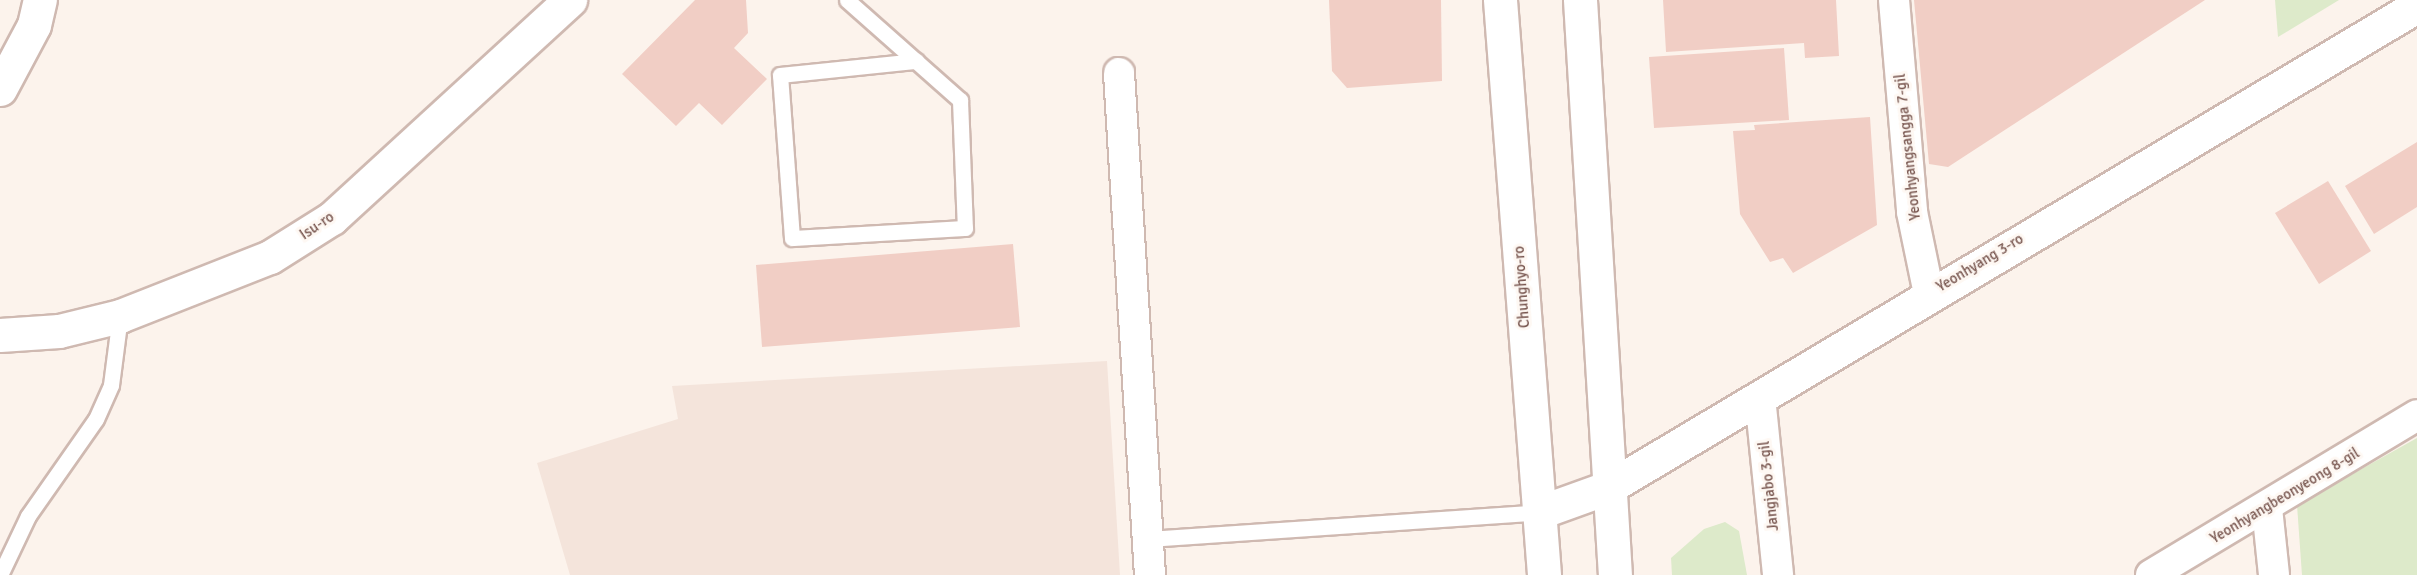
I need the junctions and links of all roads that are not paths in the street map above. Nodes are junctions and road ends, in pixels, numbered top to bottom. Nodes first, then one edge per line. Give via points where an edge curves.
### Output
1 (40, 0) edge
2 (570, 0) edge
3 (847, 0) edge
4 (1500, 0) edge
5 (1580, 0) edge
6 (1894, 0) edge
7 (2404, 8) edge
8 (916, 61) junction
9 (1119, 73) dead end
10 (0, 89) edge
11 (1929, 294) junction
12 (120, 316) junction
13 (0, 318) edge
14 (34, 332) junction
15 (0, 335) edge
16 (1760, 397) junction
17 (2417, 415) edge
18 (1609, 487) junction
19 (2267, 508) junction
20 (1540, 512) junction
21 (1148, 539) junction
22 (0, 575) edge
23 (1150, 575) edge
24 (1544, 575) edge
25 (1615, 575) edge
26 (1778, 575) edge
27 (2151, 575) edge
28 (2274, 575) edge

1 - 10 main road via 34,25
2 - 12 main road, Isu-ro via 332,218 270,257
3 - 8 lane
4 - 20 main road, Chunghyo-ro
5 - 18 main road
6 - 11 street, Yeonhyangsangga 7-gil via 1912,212
7 - 11 main road, Yeonhyang 3-ro
8 - 8 lane via 960,100 965,228 792,238 780,75
9 - 21 street
11 - 16 main road, Yeonhyang 3-ro
12 - 14 main road, Isu-ro
12 - 22 lane via 111,385 96,419 28,516
13 - 14 main road
14 - 15 main road, Isu-ro
16 - 18 main road, Yeonhyang 3-ro
16 - 26 street, Jangjabo 3-gil
17 - 19 street, Yeonhyangbeonyeong 8-gil
18 - 20 main road, Yeonhyang 3-ro
18 - 25 main road
19 - 27 street, Yeonhyangbeonyeong 8-gil
19 - 28 street
20 - 21 lane
20 - 24 main road, Chunghyo-ro
21 - 23 street

